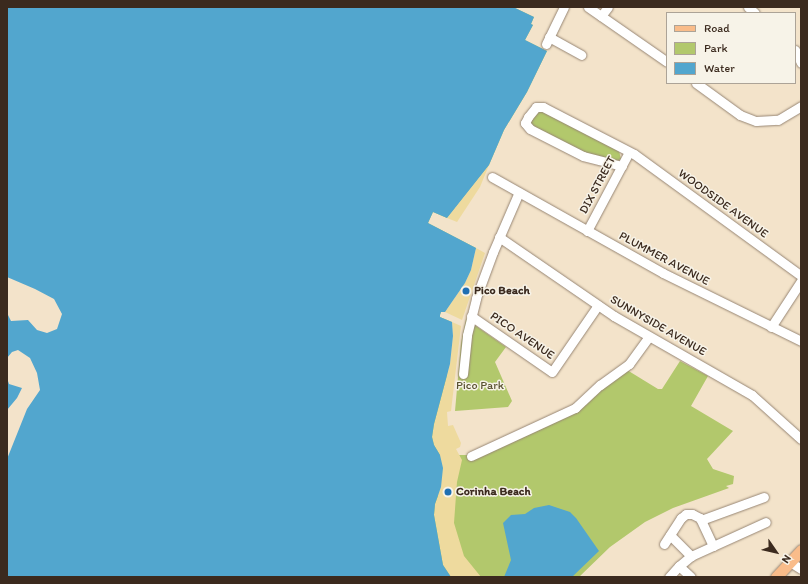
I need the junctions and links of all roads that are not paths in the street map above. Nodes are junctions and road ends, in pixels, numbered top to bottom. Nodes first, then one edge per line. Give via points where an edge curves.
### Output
1 (564, 7) edge
2 (588, 7) edge
3 (608, 7) edge
4 (601, 16) junction
5 (798, 52) edge
6 (581, 55) dead end
7 (666, 61) edge
8 (801, 63) edge
9 (697, 84) edge
10 (801, 106) edge
11 (629, 152) junction
12 (622, 166) junction
13 (492, 177) dead end
14 (519, 192) junction
15 (588, 230) junction
16 (499, 237) junction
17 (801, 277) edge
18 (598, 305) junction
19 (471, 316) junction
20 (771, 327) junction
21 (648, 336) junction
22 (801, 341) edge
23 (463, 374) dead end
24 (801, 439) edge
25 (471, 456) dead end
26 (764, 497) dead end
27 (701, 520) junction
28 (766, 522) dead end
29 (670, 535) junction
30 (664, 544) dead end
31 (713, 546) junction
32 (801, 550) edge
33 (691, 556) junction
34 (790, 562) junction
35 (679, 566) junction
36 (801, 569) edge
37 (669, 577) edge
38 (691, 577) edge
39 (776, 577) edge

1 - 6 street via 547,41
2 - 4 street
3 - 4 street
4 - 7 street
5 - 8 street
9 - 10 street via 740,114 756,121 778,120
11 - 12 street, DIX STREET
11 - 12 street, WOODSIDE AVENUE via 543,107 534,108 528,117 526,124 530,129 583,156
11 - 17 street, WOODSIDE AVENUE
12 - 15 street, DIX STREET
13 - 14 street, PLUMMER AVENUE
14 - 15 street, PLUMMER AVENUE
14 - 16 street
15 - 20 street, PLUMMER AVENUE via 663,273
16 - 18 street, SUNNYSIDE AVENUE
16 - 19 street via 477,293
17 - 20 street
18 - 19 street, PICO AVENUE via 552,372
18 - 21 street, SUNNYSIDE AVENUE
19 - 23 street
20 - 22 street, PLUMMER AVENUE
21 - 24 street, SUNNYSIDE AVENUE via 756,398
21 - 25 street via 629,364 602,383 572,410
26 - 27 street
27 - 29 street via 694,514 686,514
27 - 31 street
28 - 31 street
29 - 30 street
29 - 33 street
31 - 33 street
32 - 34 main road
33 - 35 street
34 - 36 street
34 - 39 main road
35 - 37 street
35 - 38 street

